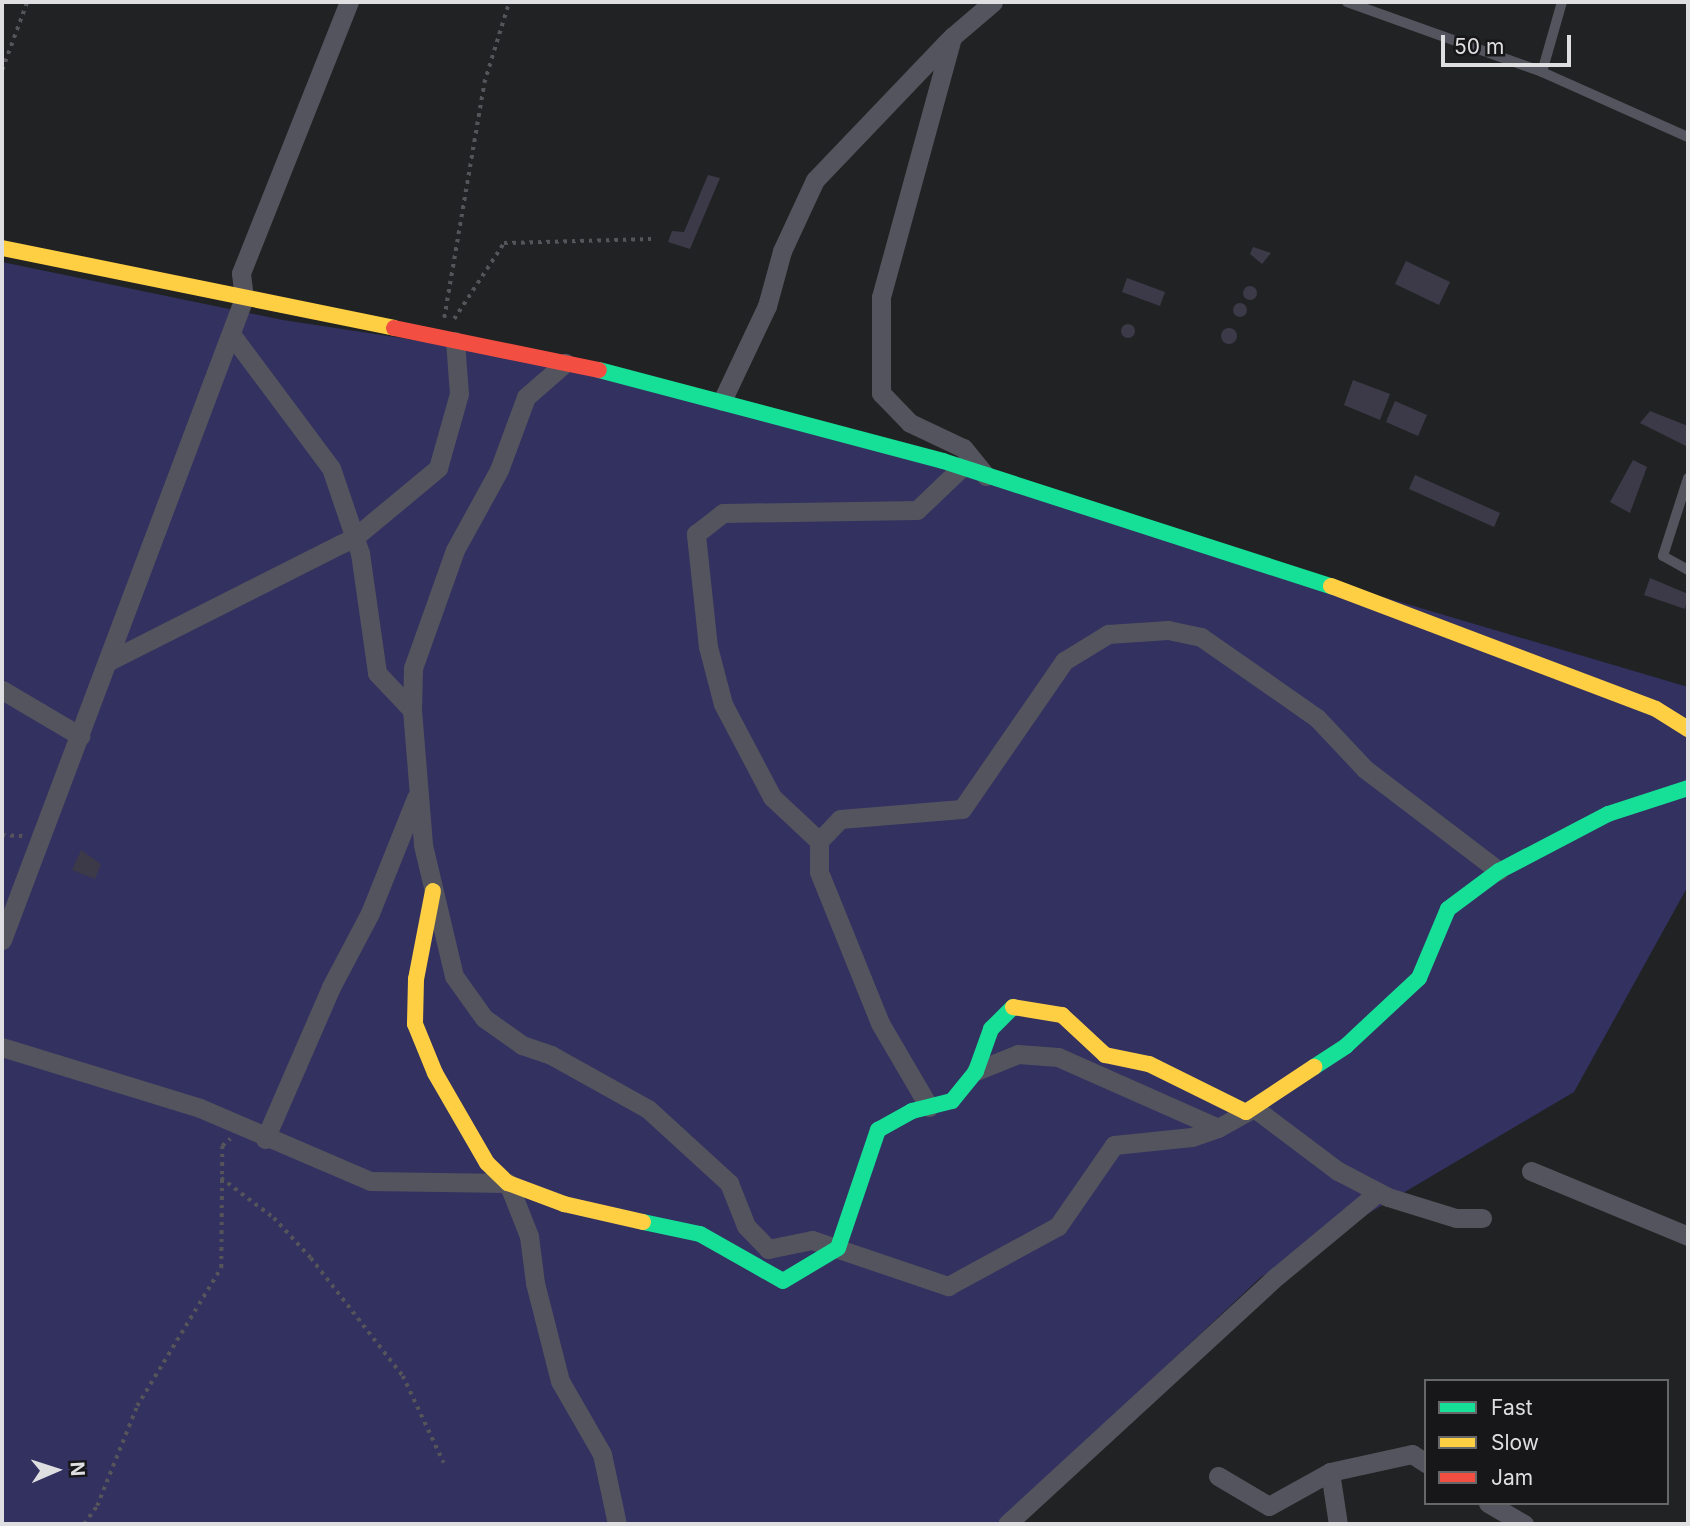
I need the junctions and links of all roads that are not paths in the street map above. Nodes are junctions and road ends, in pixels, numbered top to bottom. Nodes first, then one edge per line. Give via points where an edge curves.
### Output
1 (349, 2) edge
2 (993, 2) edge
3 (1347, 2) edge
4 (1562, 2) edge
5 (952, 37) junction
6 (1542, 72) junction
7 (1688, 136) edge
8 (2, 248) edge
9 (244, 298) junction
10 (231, 334) junction
11 (448, 340) junction
12 (565, 363) junction
13 (722, 401) junction
14 (961, 468) junction
15 (987, 478) junction
16 (1688, 478) edge
17 (1688, 570) edge
18 (109, 661) junction
19 (2, 690) edge
20 (412, 709) junction
21 (1688, 729) edge
22 (80, 736) junction
23 (1688, 788) edge
24 (417, 794) junction
25 (819, 841) junction
26 (1499, 872) junction
27 (433, 891) junction
28 (2, 940) edge
29 (2, 1047) edge
30 (976, 1072) junction
31 (929, 1107) junction
32 (1254, 1108) junction
33 (1218, 1128) junction
34 (265, 1139) junction
35 (1531, 1171) dead end
36 (508, 1183) junction
37 (1378, 1192) junction
38 (1482, 1218) dead end
39 (1688, 1236) edge
40 (838, 1248) junction
41 (1424, 1462) edge
42 (1330, 1472) junction
43 (1218, 1476) dead end
44 (1491, 1505) edge
45 (617, 1524) edge
46 (1007, 1524) edge
47 (1338, 1524) edge
48 (1524, 1524) edge

1 - 9 street via 240,272
2 - 5 street
3 - 6 lane
4 - 6 lane
5 - 13 street via 815,180 782,251 767,306
5 - 15 street via 886,270 881,393 910,423 963,448
6 - 7 lane
8 - 9 street
9 - 10 street
9 - 11 street
10 - 18 street
10 - 20 street via 331,468 360,553 377,673
11 - 12 street
11 - 18 street via 459,394 438,468 348,540
12 - 13 street
12 - 20 street via 526,397 499,470 455,550 414,668
13 - 14 street
14 - 15 street
14 - 25 street via 917,510 723,513 696,534 708,647 723,704 772,797
15 - 21 street via 1387,604 1656,709
16 - 17 lane via 1663,556
18 - 22 street
19 - 22 street
20 - 24 street
22 - 28 street
23 - 26 street via 1608,814
24 - 27 street
24 - 34 street via 370,913 331,987
25 - 26 street via 840,818 962,809 1064,661 1108,634 1168,630 1201,638 1317,718 1366,769
25 - 31 street via 819,872 880,1023
26 - 32 street via 1448,909 1419,978 1346,1046
27 - 36 street via 416,979 420,1043 464,1128
27 - 40 street via 454,976 484,1018 522,1045 551,1055 648,1109 729,1184 746,1226 768,1249 812,1240
29 - 34 street via 200,1108
30 - 31 street via 952,1101
30 - 32 street via 991,1029 1016,1003 1062,1014 1105,1055 1149,1064 1207,1097 1246,1112
30 - 33 street via 1018,1054 1058,1057
31 - 40 street via 878,1130
32 - 33 street
32 - 37 street via 1338,1171
33 - 40 street via 1192,1137 1114,1145 1058,1226 948,1286
34 - 36 street via 370,1181
35 - 39 street
36 - 40 street via 564,1204 699,1234 783,1281
36 - 45 street via 529,1236 535,1283 561,1381 602,1454
37 - 38 street via 1456,1218
37 - 46 street via 1277,1276
41 - 42 street via 1412,1454
42 - 43 street via 1269,1506
42 - 47 street
44 - 48 street

